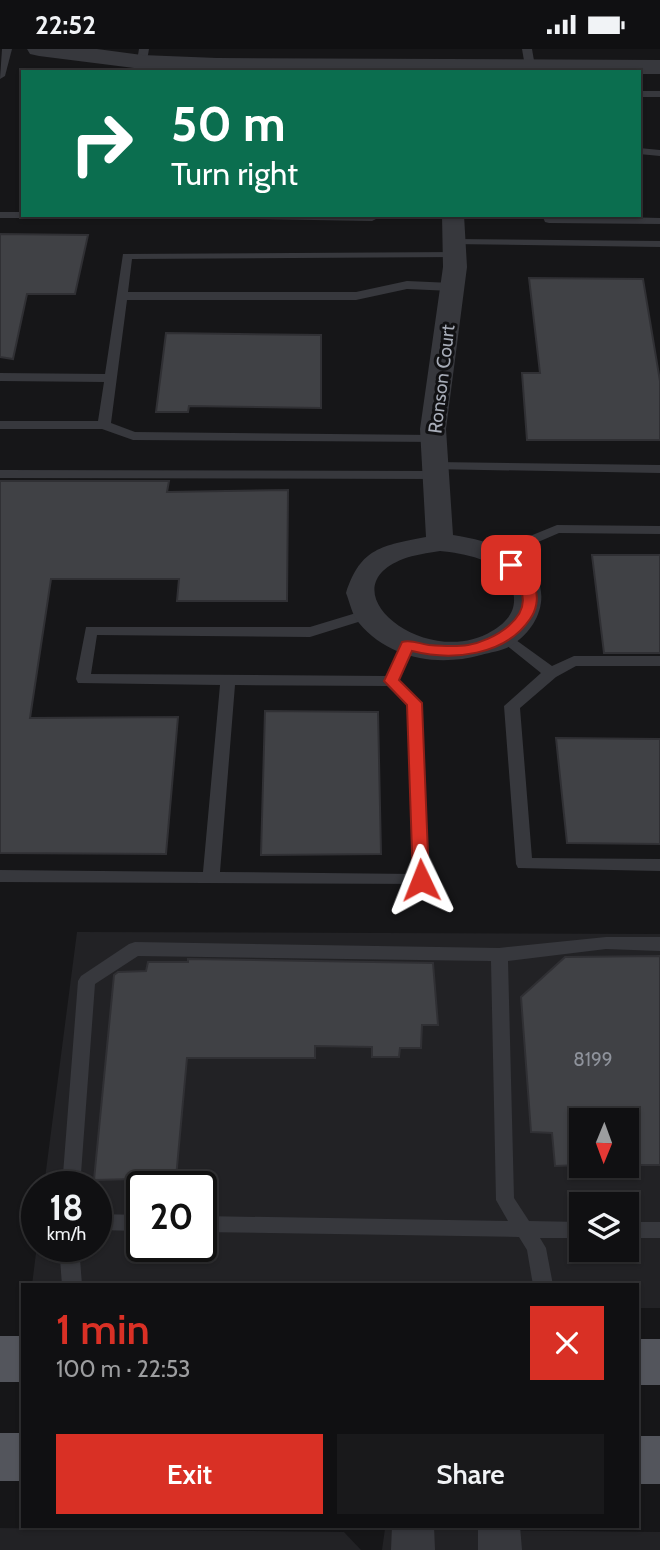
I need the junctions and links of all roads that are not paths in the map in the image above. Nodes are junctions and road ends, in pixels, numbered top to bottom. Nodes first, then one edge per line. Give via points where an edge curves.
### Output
1 (7, 49) edge
2 (39, 49) edge
3 (101, 53) edge
4 (142, 61) edge
5 (529, 62) edge
6 (660, 67) edge
7 (217, 68) edge
8 (445, 69) edge
9 (0, 76) edge
10 (641, 93) edge
11 (660, 94) edge
12 (641, 151) edge
13 (660, 153) edge
14 (0, 215) edge
15 (21, 215) edge
16 (305, 217) edge
17 (372, 217) edge
18 (453, 217) edge
19 (548, 217) edge
20 (660, 221) edge
21 (660, 244) edge
22 (454, 249) junction
23 (453, 286) junction
24 (122, 296) junction
25 (0, 377) edge
26 (111, 378) junction
27 (0, 425) edge
28 (104, 425) junction
29 (433, 439) junction
30 (660, 468) edge
31 (436, 470) junction
32 (0, 474) edge
33 (660, 530) edge
34 (440, 542) junction
35 (496, 555) junction
36 (366, 615) junction
37 (505, 637) junction
38 (407, 645) junction
39 (660, 661) edge
40 (551, 673) junction
41 (228, 680) junction
42 (391, 681) junction
43 (660, 865) edge
44 (0, 876) edge
45 (211, 878) junction
46 (660, 944) edge
47 (499, 955) junction
48 (72, 1171) edge
49 (217, 1224) edge
50 (524, 1229) junction
51 (569, 1230) edge
52 (639, 1230) edge
53 (660, 1230) edge
54 (70, 1262) edge
55 (72, 1283) edge
56 (543, 1283) edge
57 (0, 1359) edge
58 (21, 1359) edge
59 (639, 1362) edge
60 (660, 1362) edge
61 (0, 1457) edge
62 (21, 1457) edge
63 (639, 1460) edge
64 (660, 1460) edge
65 (412, 1528) edge
66 (499, 1528) edge
67 (413, 1550) edge
68 (500, 1550) edge

1 - 9 lane
2 - 3 street
3 - 4 street
4 - 7 street
5 - 6 street
5 - 8 street
7 - 8 street
10 - 11 lane
12 - 13 lane
14 - 15 lane
16 - 17 lane
18 - 22 street, Ronson Court
19 - 20 lane
21 - 22 lane
22 - 23 street, Ronson Court
22 - 24 lane via 127,256
23 - 24 lane via 407,285 356,296
23 - 29 street, Ronson Court
24 - 26 lane
25 - 26 lane
26 - 28 lane
27 - 28 lane
28 - 29 lane via 133,436
29 - 31 street, Ronson Court
30 - 31 lane
31 - 32 lane
31 - 34 street, Ronson Court
33 - 35 lane via 557,529
34 - 35 street
34 - 36 street via 403,548 374,565 360,589
35 - 37 street via 528,588 526,615
36 - 38 street via 376,627
36 - 41 lane via 310,632 91,630 83,679
37 - 38 street via 448,652
37 - 40 lane
38 - 42 lane
39 - 40 lane via 574,661
40 - 43 lane via 512,706 524,864
41 - 42 lane
41 - 45 lane
42 - 45 lane via 414,703 421,880
44 - 45 lane
46 - 47 lane via 606,943
47 - 48 lane via 135,949 87,981
47 - 50 lane via 505,1200
49 - 50 lane
50 - 51 lane
50 - 56 lane via 536,1248
52 - 53 lane
54 - 55 lane
57 - 58 main road
59 - 60 main road
61 - 62 main road
63 - 64 main road
65 - 67 street
66 - 68 street

